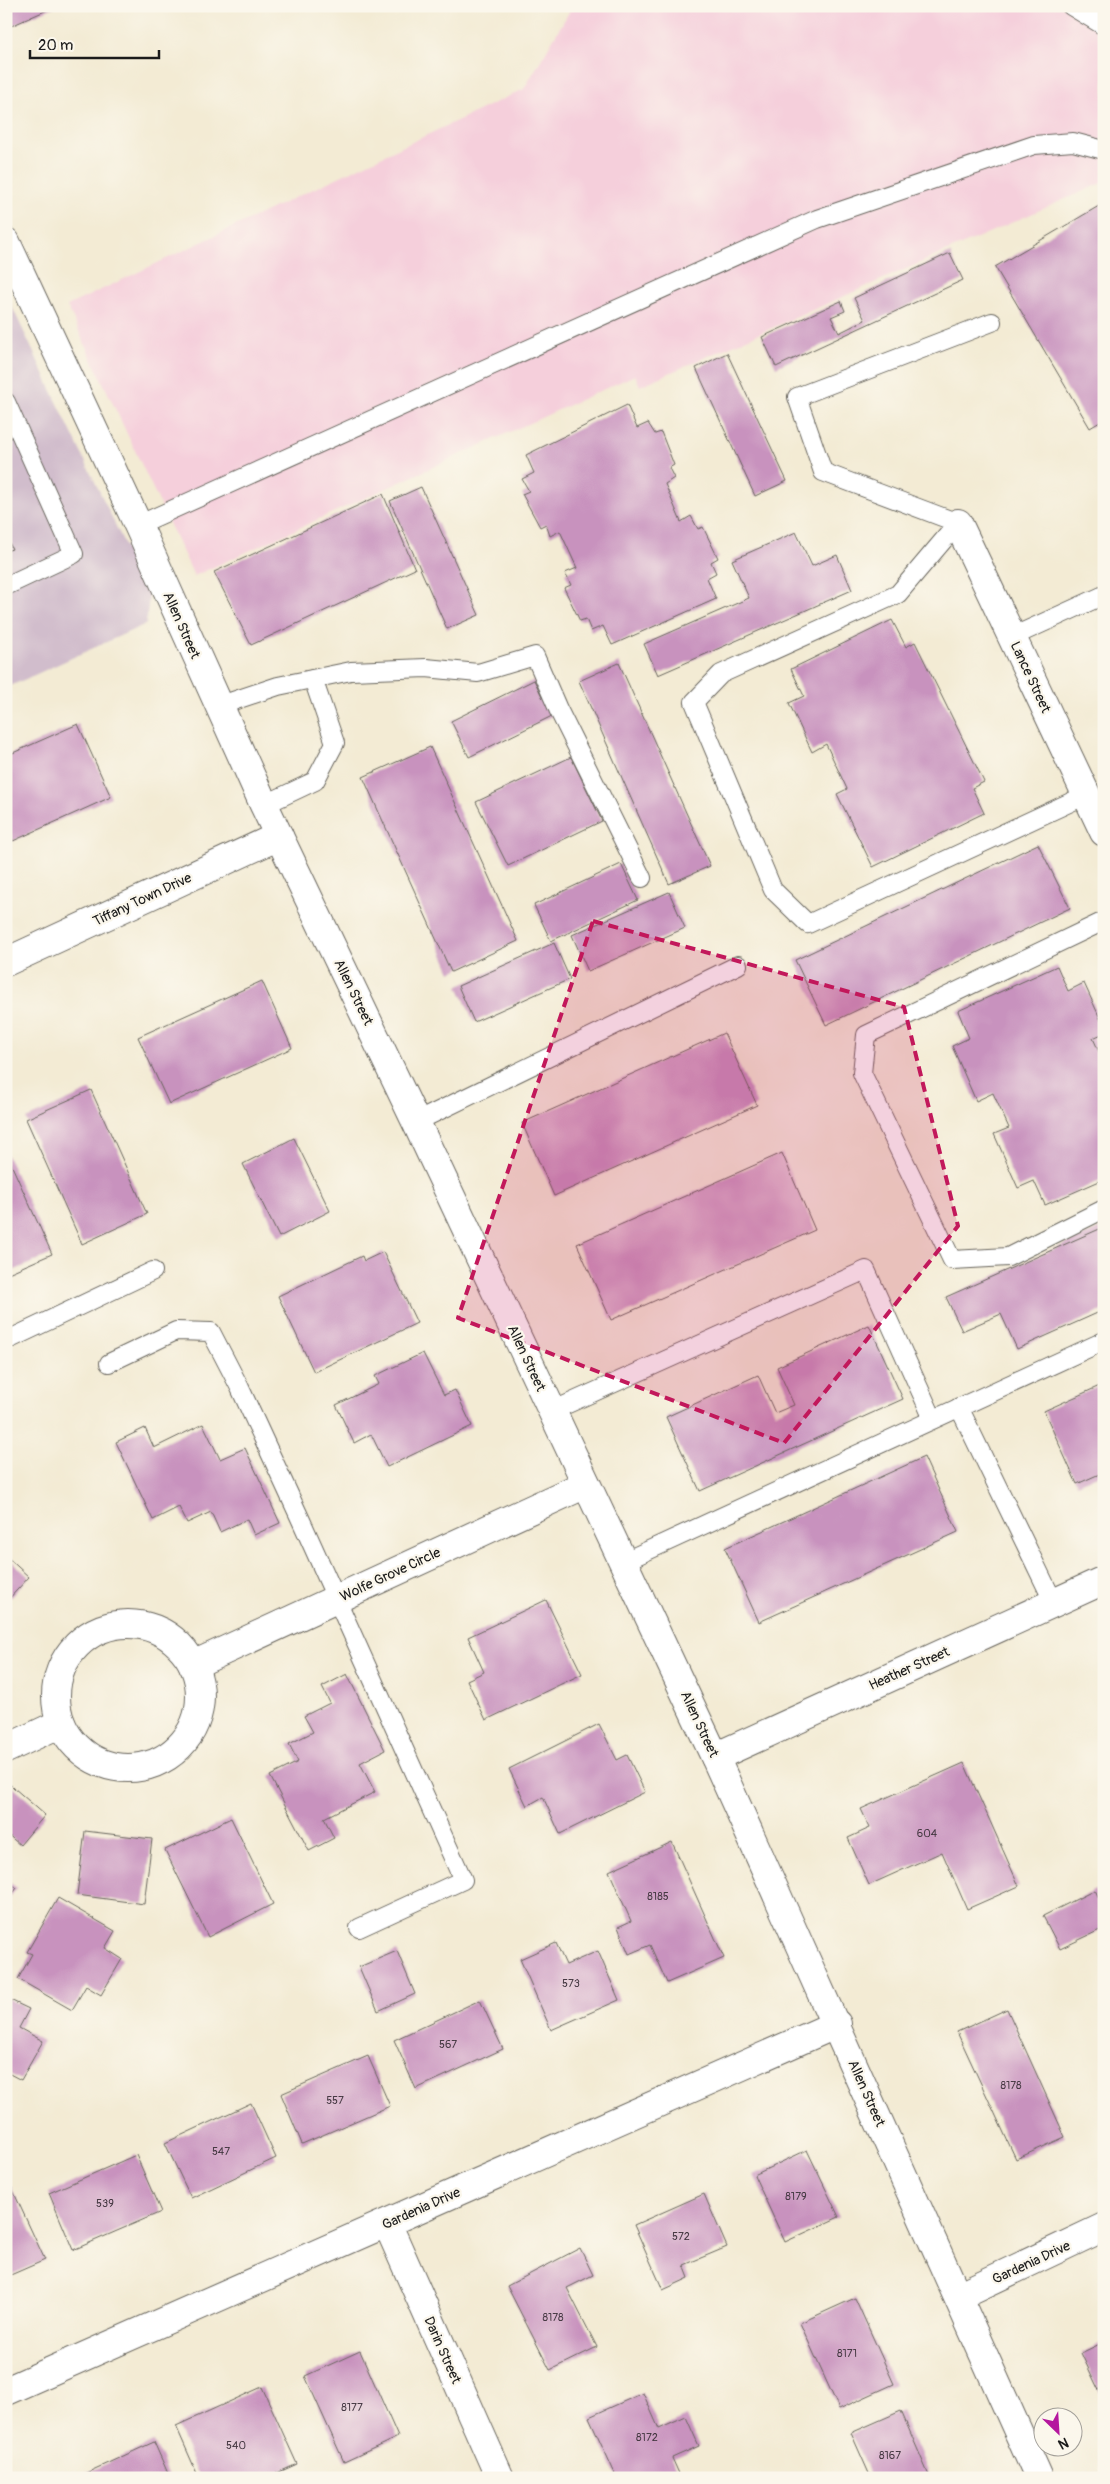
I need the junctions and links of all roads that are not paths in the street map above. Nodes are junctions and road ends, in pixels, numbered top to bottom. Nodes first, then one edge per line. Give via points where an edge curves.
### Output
1 (1071, 6) edge
2 (1104, 26) edge
3 (1104, 150) edge
4 (6, 242) edge
5 (992, 322) dead end
6 (6, 402) edge
7 (958, 523) junction
8 (138, 525) junction
9 (6, 586) edge
10 (1104, 595) edge
11 (1012, 637) junction
12 (313, 679) junction
13 (218, 706) junction
14 (1086, 795) junction
15 (264, 805) junction
16 (1104, 832) edge
17 (279, 836) junction
18 (642, 878) dead end
19 (1104, 921) edge
20 (6, 962) edge
21 (738, 965) dead end
22 (416, 1122) junction
23 (1104, 1209) edge
24 (153, 1271) dead end
25 (6, 1336) edge
26 (1104, 1341) edge
27 (109, 1363) dead end
28 (959, 1407) junction
29 (552, 1411) junction
30 (933, 1419) junction
31 (586, 1484) junction
32 (623, 1562) junction
33 (1104, 1580) edge
34 (336, 1599) junction
35 (1054, 1603) junction
36 (193, 1665) junction
37 (61, 1722) junction
38 (6, 1749) edge
39 (715, 1757) junction
40 (358, 1928) dead end
41 (837, 2024) junction
42 (387, 2223) junction
43 (1104, 2227) edge
44 (958, 2296) junction
45 (6, 2391) edge
46 (500, 2478) edge
47 (1039, 2478) edge

1 - 2 lane
3 - 8 lane via 1073,142 1034,145 817,218
4 - 8 street, Allen Street
5 - 7 lane via 797,397 822,472
6 - 9 lane via 74,554
7 - 11 street, Lance Street
7 - 14 lane via 898,594 721,674 694,702 773,890 808,924
8 - 13 street, Allen Street
10 - 11 lane
11 - 14 street, Lance Street
12 - 13 lane via 278,686
12 - 15 lane via 335,743 315,781
12 - 18 lane via 351,671 426,668 478,673 535,656 558,710
13 - 15 street, Allen Street
14 - 16 street, Lance Street
15 - 17 street, Allen Street
17 - 20 street, Tiffany Town Drive
17 - 22 street, Allen Street
19 - 23 lane via 866,1035 862,1073 952,1260 1008,1257
21 - 22 lane
22 - 29 street, Allen Street
24 - 25 lane via 12,1338
26 - 28 lane
27 - 34 lane via 176,1331 211,1332 240,1388
28 - 30 lane
28 - 35 lane
29 - 30 lane via 866,1270
29 - 31 street, Allen Street
30 - 32 lane
31 - 32 street, Allen Street
31 - 34 street, Wolfe Grove Circle
32 - 39 street, Allen Street
33 - 35 street, Heather Street
34 - 36 street, Wolfe Grove Circle
34 - 40 lane via 462,1880
35 - 39 street, Heather Street
36 - 37 street via 175,1642 150,1627 120,1624 92,1633 80,1642 63,1665 56,1694
36 - 37 street via 200,1696 198,1713 183,1742 157,1762 125,1767 109,1765 80,1749
37 - 38 street
39 - 41 street, Allen Street
41 - 42 street, Gardenia Drive
41 - 44 street, Allen Street
42 - 45 street, Gardenia Drive
42 - 46 street, Darin Street
43 - 44 street, Gardenia Drive
44 - 47 street, Allen Street

